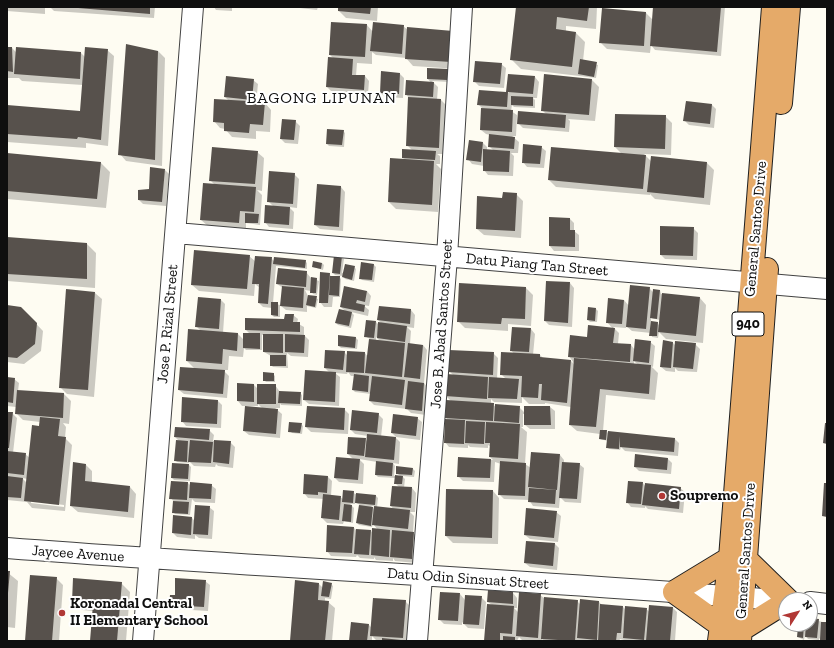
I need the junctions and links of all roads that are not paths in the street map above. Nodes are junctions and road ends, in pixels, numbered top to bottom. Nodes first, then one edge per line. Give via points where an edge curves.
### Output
1 (193, 7) edge
2 (462, 7) edge
3 (773, 7) edge
4 (789, 7) edge
5 (176, 233) junction
6 (447, 257) junction
7 (759, 283) junction
8 (827, 289) edge
9 (7, 548) edge
10 (149, 559) junction
11 (738, 559) junction
12 (422, 575) junction
13 (674, 592) junction
14 (778, 593) edge
15 (734, 597) junction
16 (778, 600) edge
17 (778, 606) edge
18 (730, 634) edge
19 (143, 641) edge
20 (417, 641) edge

1 - 5 street, Jose P. Rizal Street
2 - 6 street, Jose B. Abad Santos Street
3 - 7 highway, General Santos Drive / 940
4 - 7 highway, General Santos Drive / 940
5 - 6 street, Datu Piang Tan Street
5 - 10 street, Jose P. Rizal Street
6 - 7 street, Datu Piang Tan Street
6 - 12 street, Jose B. Abad Santos Street
7 - 8 street, Datu Piang Tan Street
7 - 11 highway, General Santos Drive / 940
9 - 10 street, Jaycee Avenue
10 - 12 street, Datu Odin Sinsuat Street
10 - 19 street, Jose P. Rizal Street
11 - 13 highway
11 - 14 highway
11 - 15 highway, General Santos Drive / 940
12 - 13 street, Datu Odin Sinsuat Street
12 - 20 street, Jose B. Abad Santos Street
13 - 15 street, Datu Odin Sinsuat Street
13 - 18 highway
15 - 16 street, Datu Odin Sinsuat Street
15 - 18 highway, General Santos Drive / 940
17 - 18 highway

